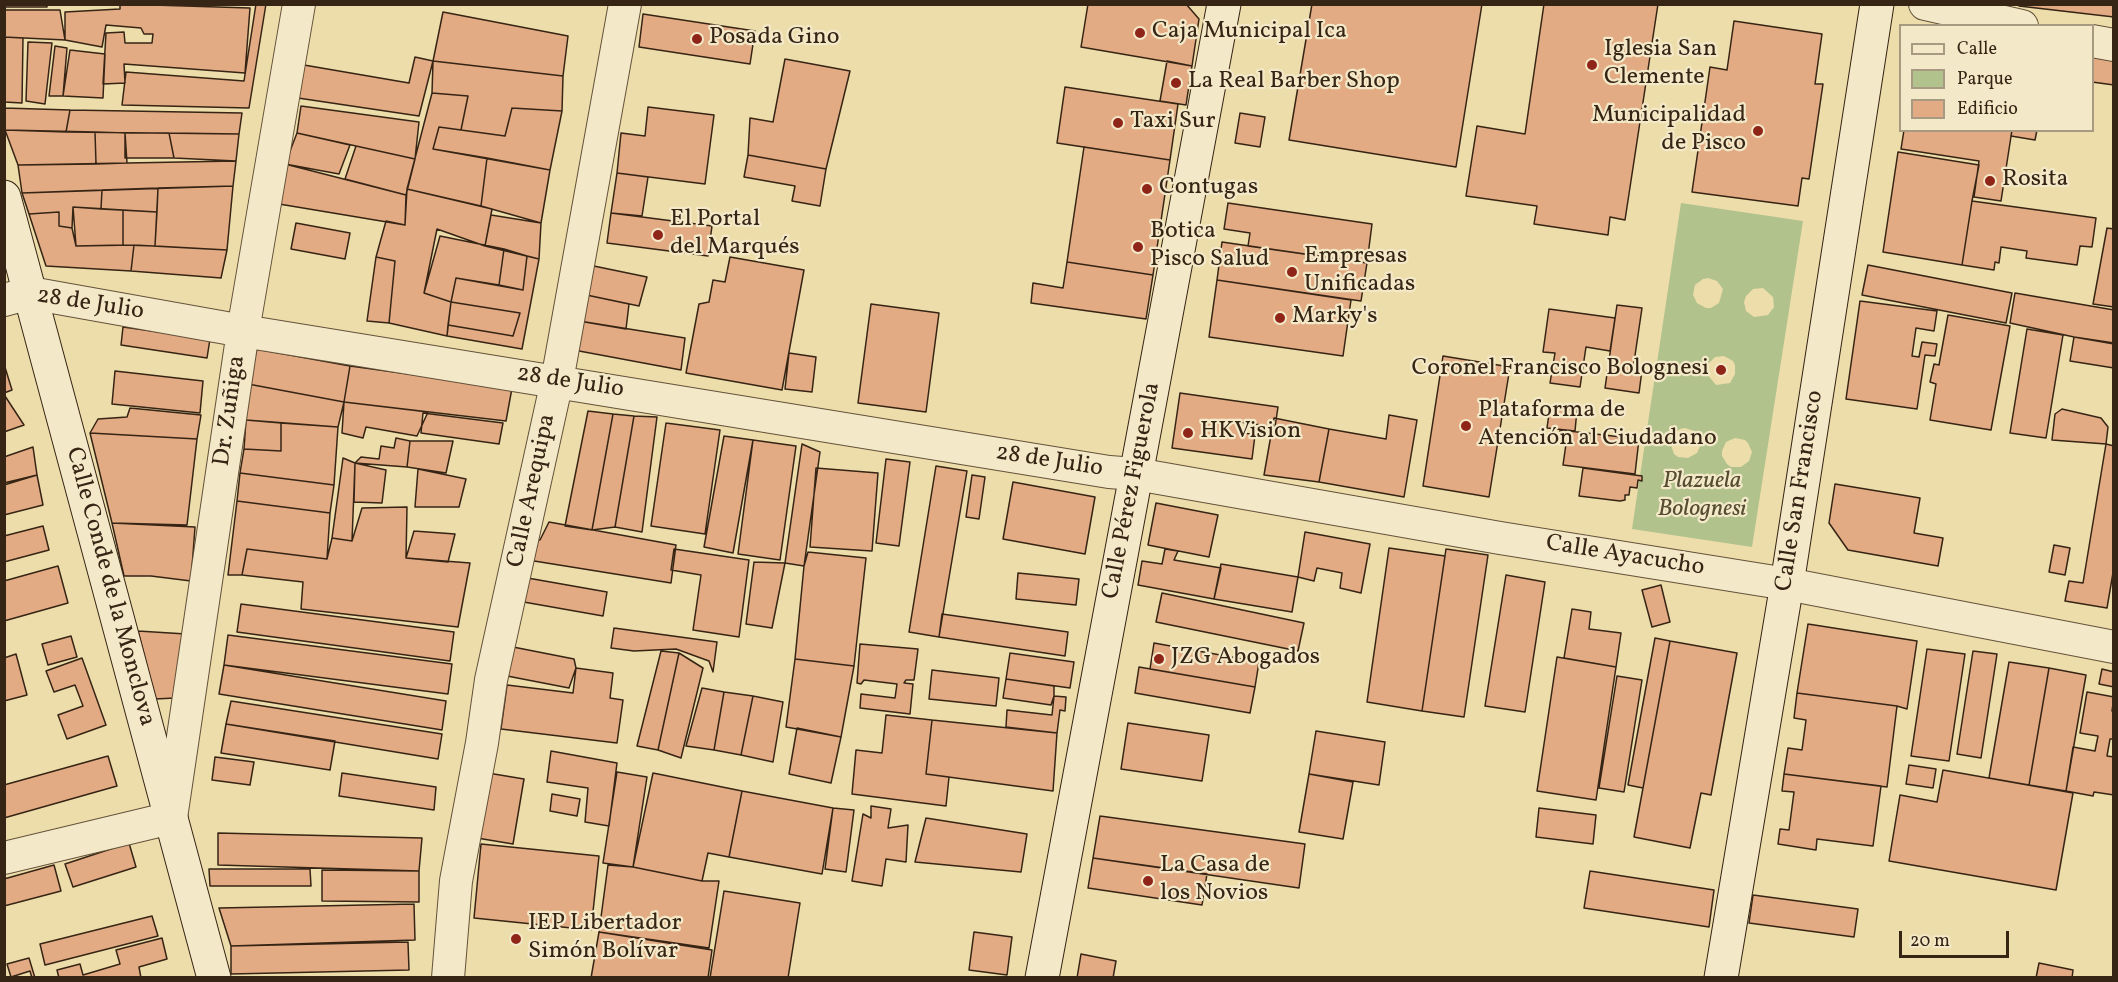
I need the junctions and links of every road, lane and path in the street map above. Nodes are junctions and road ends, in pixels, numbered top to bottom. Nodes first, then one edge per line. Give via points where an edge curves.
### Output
1 (299, 4) edge
2 (625, 4) edge
3 (1224, 4) edge
4 (1877, 4) edge
5 (1925, 4) edge
6 (2013, 24) edge
7 (2094, 41) edge
8 (2114, 45) edge
9 (4, 196) edge
10 (17, 297) edge
11 (243, 331) junction
12 (557, 381) junction
13 (1136, 474) junction
14 (1787, 584) junction
15 (2114, 647) edge
16 (171, 818) junction
17 (4, 858) edge
18 (214, 978) edge
19 (448, 978) edge
20 (1042, 978) edge
21 (1721, 978) edge

1 - 11 street, Dr. Zuñiga
2 - 12 street, Calle Arequipa
3 - 13 main road, Calle Pérez Figuerola
4 - 14 main road, Calle San Francisco
5 - 6 street
7 - 8 street
9 - 10 main road, Calle Conde de la Monclova
10 - 11 street, 28 de Julio
10 - 16 main road, Calle Conde de la Monclova
11 - 12 street, 28 de Julio
11 - 16 street, Dr. Zuñiga
12 - 13 street, 28 de Julio
12 - 19 street, Calle Arequipa via 491,680 456,881
13 - 14 street, Calle Ayacucho
13 - 20 main road, Calle Pérez Figuerola
14 - 15 street, Calle Ayacucho
14 - 21 main road, Calle San Francisco
16 - 17 street
16 - 18 main road, Calle Conde de la Monclova

